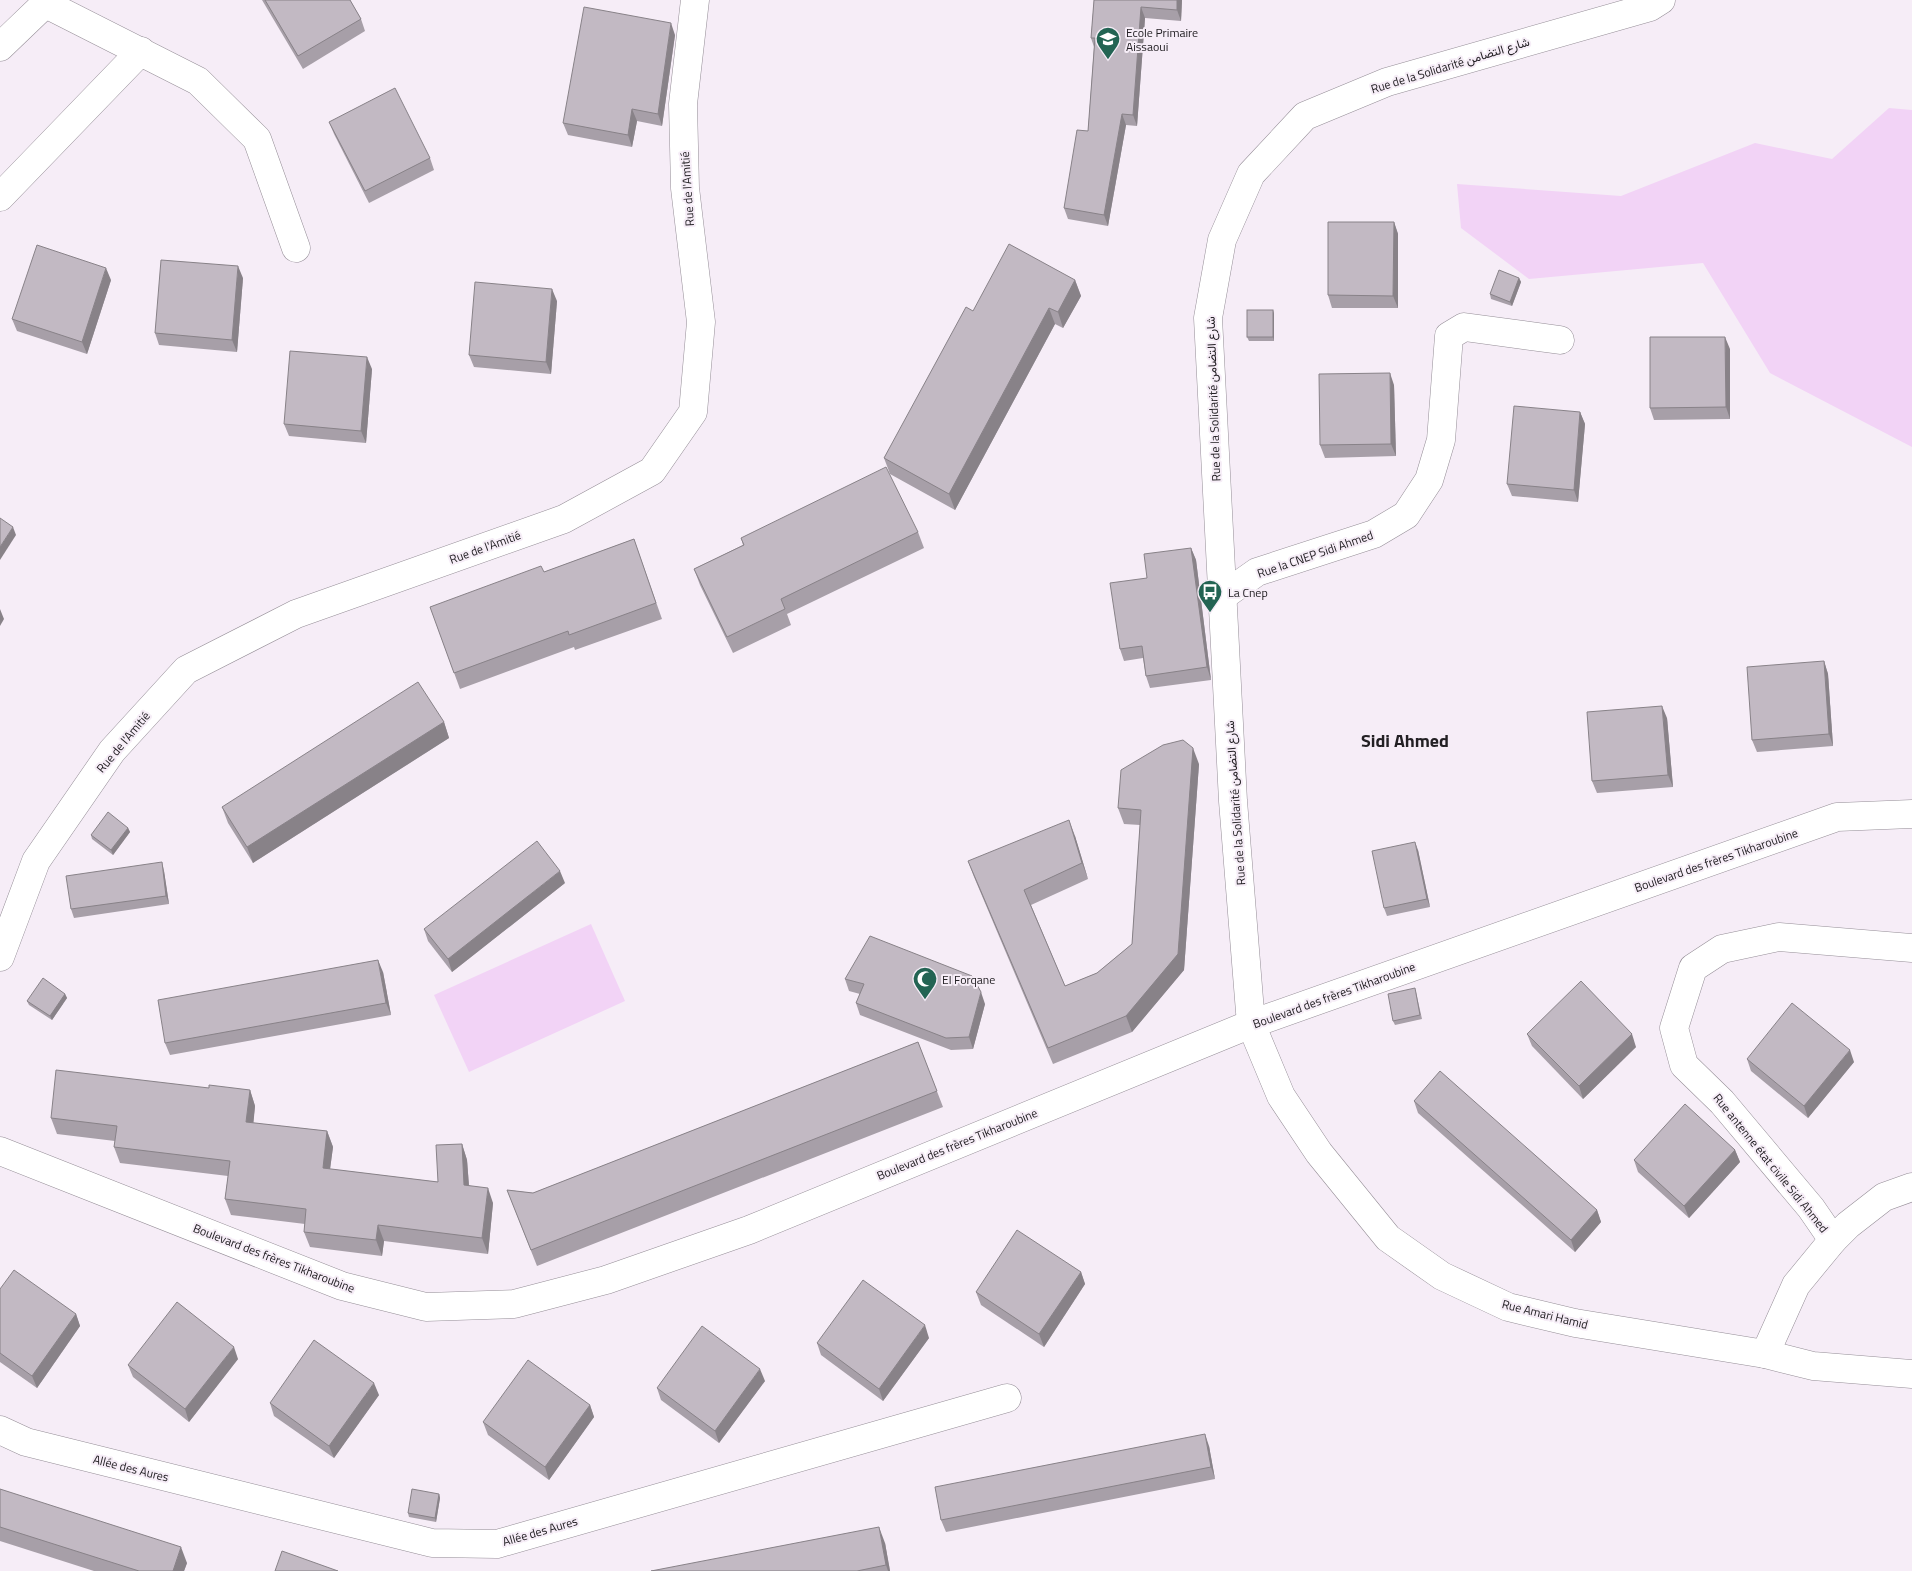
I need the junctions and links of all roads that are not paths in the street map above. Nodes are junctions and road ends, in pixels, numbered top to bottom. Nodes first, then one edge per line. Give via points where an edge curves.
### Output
1 (695, 0) edge
2 (1661, 0) edge
3 (48, 2) edge
4 (0, 48) edge
5 (141, 50) junction
6 (0, 197) edge
7 (296, 248) dead end
8 (1560, 340) dead end
9 (1223, 596) junction
10 (1912, 814) edge
11 (1912, 948) edge
12 (0, 957) edge
13 (1251, 1024) junction
14 (0, 1152) edge
15 (1912, 1187) edge
16 (1833, 1240) junction
17 (1764, 1354) junction
18 (1912, 1374) edge
19 (1007, 1398) dead end
20 (0, 1430) edge

1 - 12 street, Rue de l'Amitié via 683,104 686,188 701,322 694,402 693,412 652,471 564,519 296,614 186,670 112,751 36,861
2 - 9 street, Rue de la Solidarité شارع التضامن via 1650,8 1387,82 1305,116 1251,174 1222,240 1208,318
3 - 4 street
3 - 5 street
5 - 6 street
5 - 7 street via 198,80 257,139
8 - 9 street, Rue la CNEP Sidi Ahmed via 1464,327 1449,336 1441,440 1429,480 1406,515 1374,534 1257,572
9 - 13 street, Rue de la Solidarité شارع التضامن via 1233,800
10 - 13 street, Boulevard des frères Tikharoubine via 1838,817
11 - 16 street, Rue antenne état civile Sidi Ahmed via 1779,937 1722,949 1693,968 1674,1028 1684,1065 1722,1102 1811,1208
13 - 14 street, Boulevard des frères Tikharoubine via 749,1230 606,1280 514,1304 426,1307 342,1286
13 - 17 street, Rue Amari Hamid via 1281,1096 1319,1154 1388,1238 1442,1276 1508,1307 1566,1321
15 - 16 street via 1884,1197
16 - 17 street via 1796,1285
17 - 18 street, Rue Amari Hamid via 1813,1366
19 - 20 street, Allée des Aures via 496,1544 432,1543 26,1442

